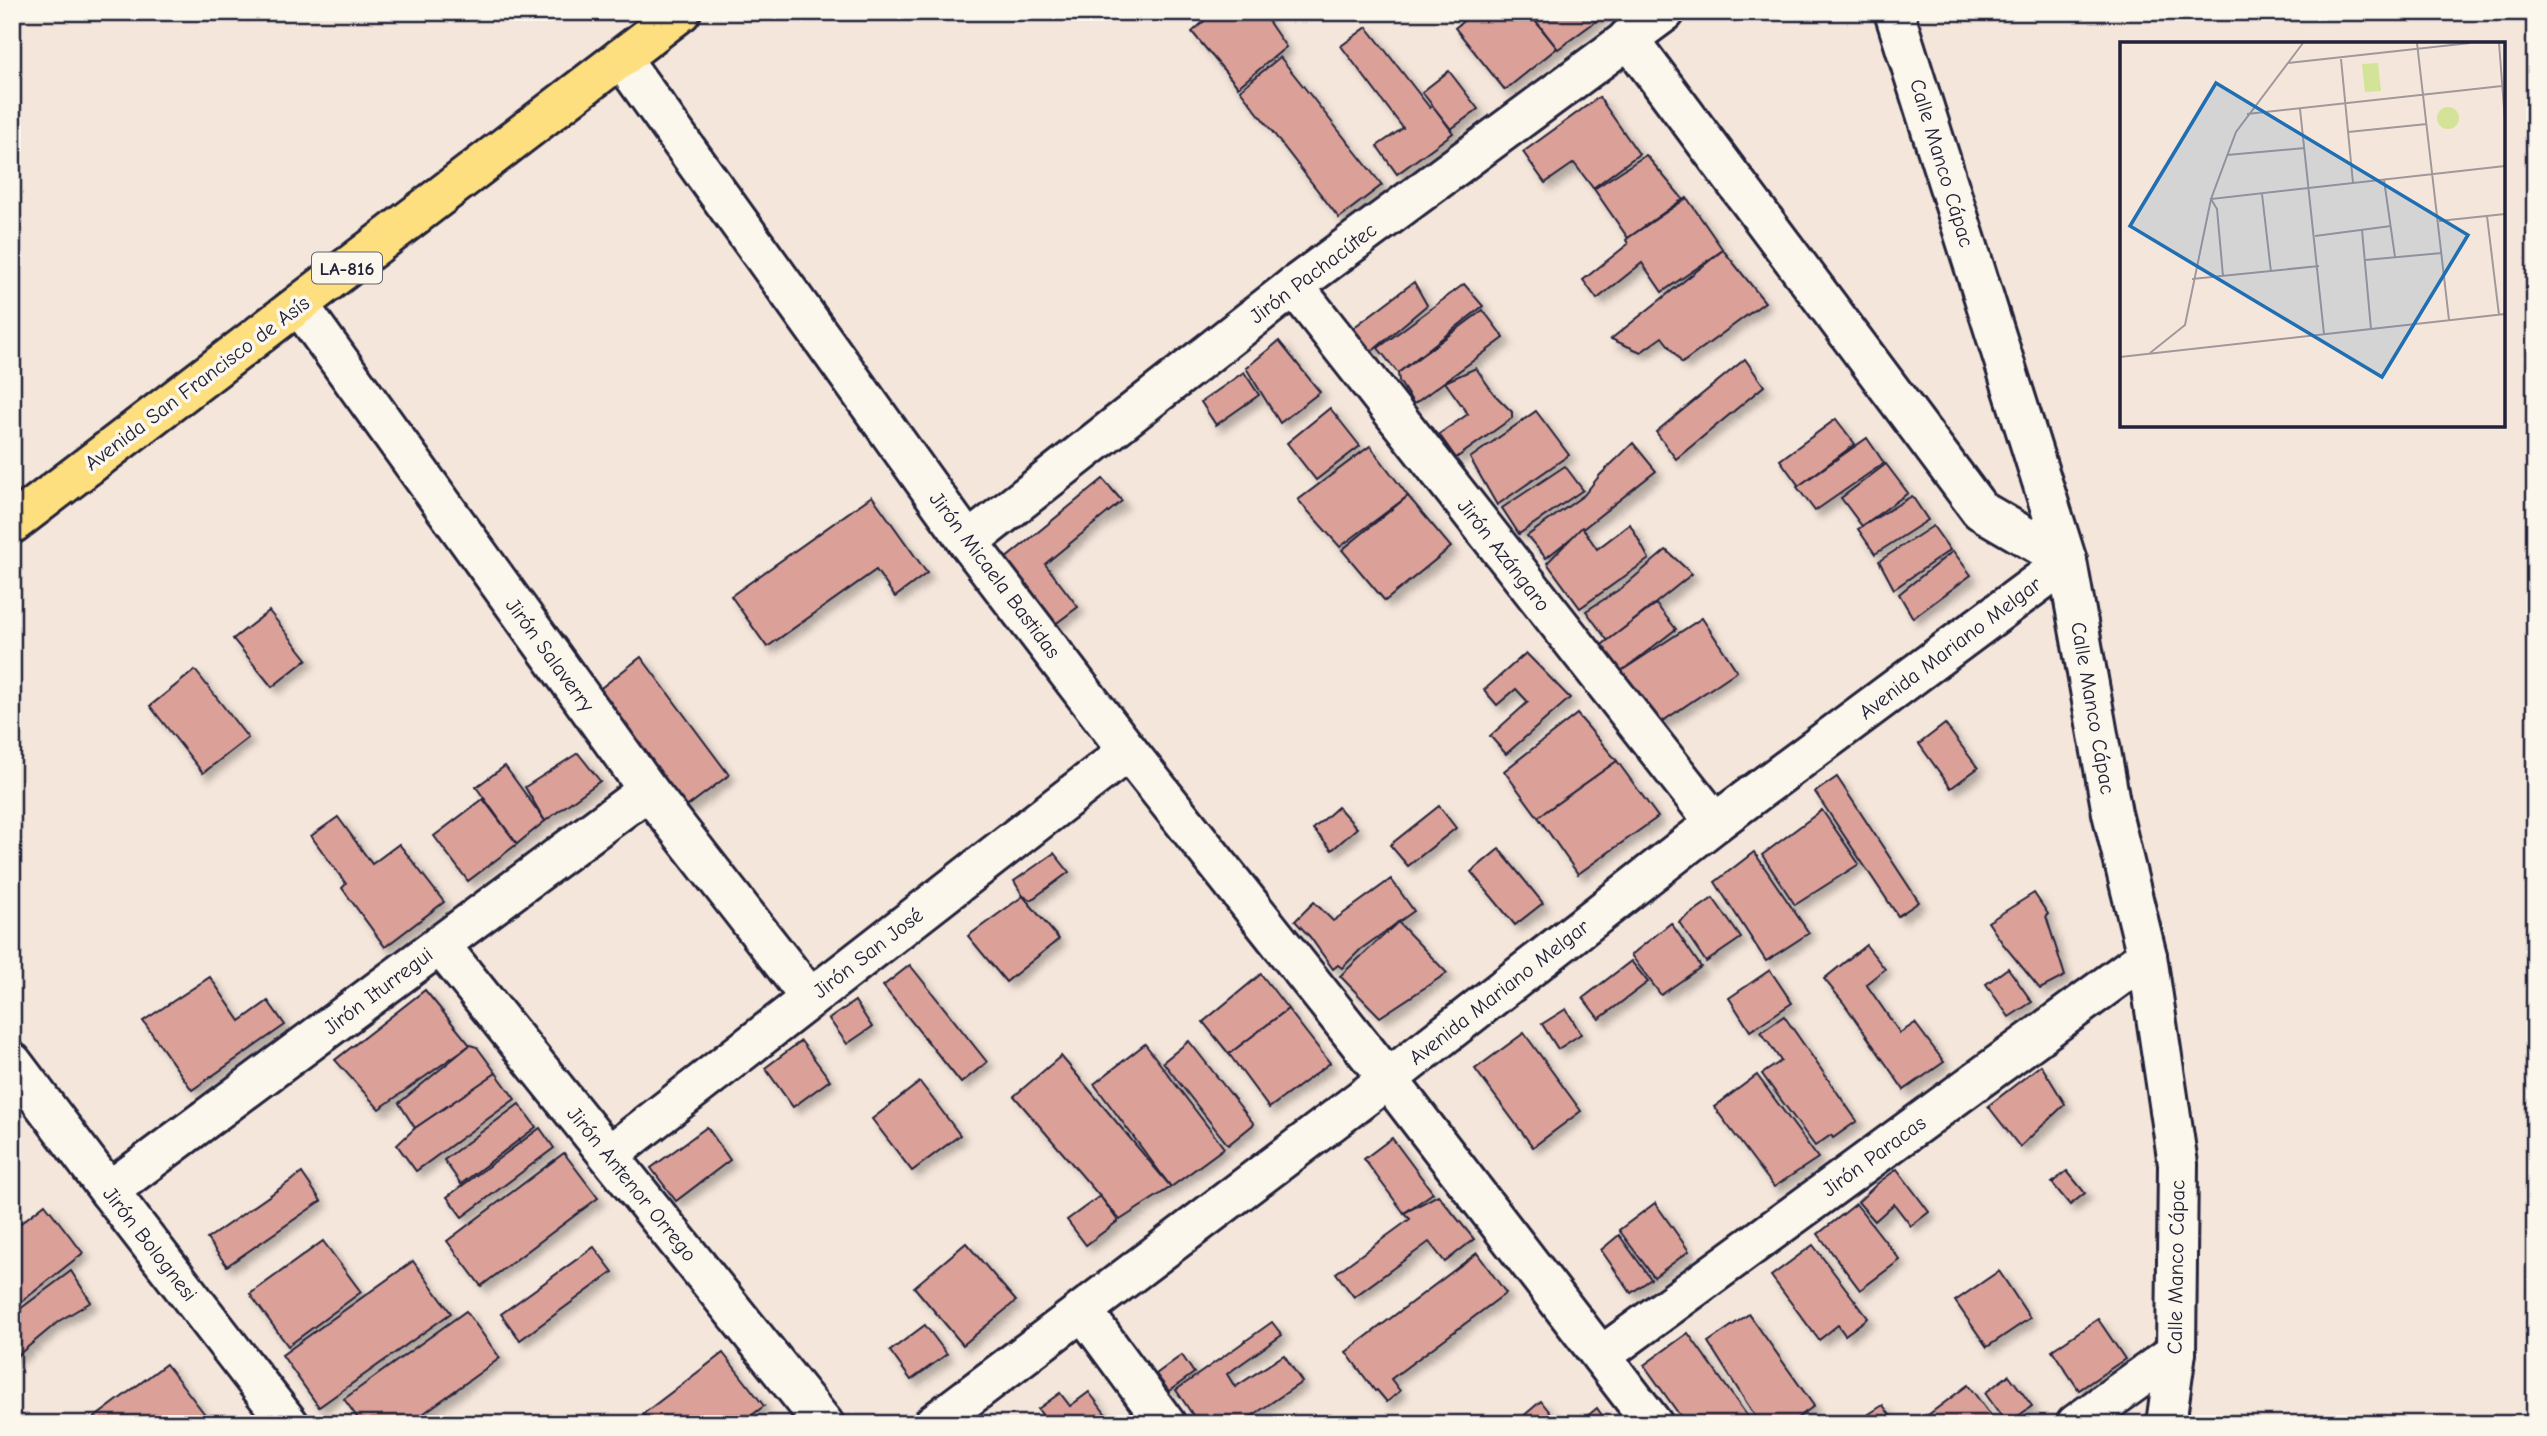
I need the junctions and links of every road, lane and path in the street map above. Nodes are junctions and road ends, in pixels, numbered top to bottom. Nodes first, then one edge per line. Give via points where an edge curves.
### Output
1 (681, 12) edge
2 (1665, 12) edge
3 (1894, 12) edge
4 (1628, 38) junction
5 (621, 58) junction
6 (1294, 286) junction
7 (299, 305) junction
8 (12, 524) edge
9 (968, 542) junction
10 (2067, 561) junction
11 (1128, 751) junction
12 (648, 790) junction
13 (1715, 823) junction
14 (440, 945) junction
15 (2147, 956) junction
16 (810, 998) junction
17 (12, 1062) edge
18 (1388, 1079) junction
19 (609, 1155) junction
20 (109, 1191) junction
21 (1083, 1311) junction
22 (2176, 1352) junction
23 (1601, 1356) junction
24 (274, 1418) edge
25 (824, 1424) edge
26 (933, 1424) edge
27 (1166, 1424) edge
28 (1653, 1424) edge
29 (2076, 1424) edge
30 (2166, 1424) edge

1 - 5 highway, Avenida San Francisco de Asís / LA-816
2 - 4 street, Jirón Pachacútec
3 - 10 street, Calle Manco Cápac
4 - 6 street, Jirón Pachacútec
4 - 10 street via 1980,510
5 - 7 highway, Avenida San Francisco de Asís / LA-816
5 - 9 street, Jirón Micaela Bastidas
6 - 9 street, Jirón Pachacútec
6 - 13 street, Jirón Azángaro
7 - 8 highway, Avenida San Francisco de Asís / LA-816
7 - 12 street, Jirón Salaverry
9 - 11 street, Jirón Micaela Bastidas
10 - 13 street, Avenida Mariano Melgar
10 - 15 street, Calle Manco Cápac via 2112,814
11 - 16 street, Jirón San José
11 - 18 street, Jirón Micaela Bastidas
12 - 14 street, Jirón Iturregui
12 - 16 street, Jirón Salaverry
13 - 18 street, Avenida Mariano Melgar
14 - 19 street, Jirón Antenor Orrego
14 - 20 street, Jirón Iturregui
15 - 22 street, Calle Manco Cápac via 2178,1164
15 - 23 street, Jirón Paracas
16 - 19 street, Jirón San José
17 - 20 street, Jirón Bolognesi
18 - 21 street, Avenida Mariano Melgar
18 - 23 street, Jirón Micaela Bastidas
19 - 25 street, Jirón Antenor Orrego
20 - 24 street, Jirón Bolognesi
21 - 26 street, Avenida Mariano Melgar
21 - 27 street
22 - 29 street
22 - 30 street, Calle Manco Cápac
23 - 28 street, Jirón Micaela Bastidas

